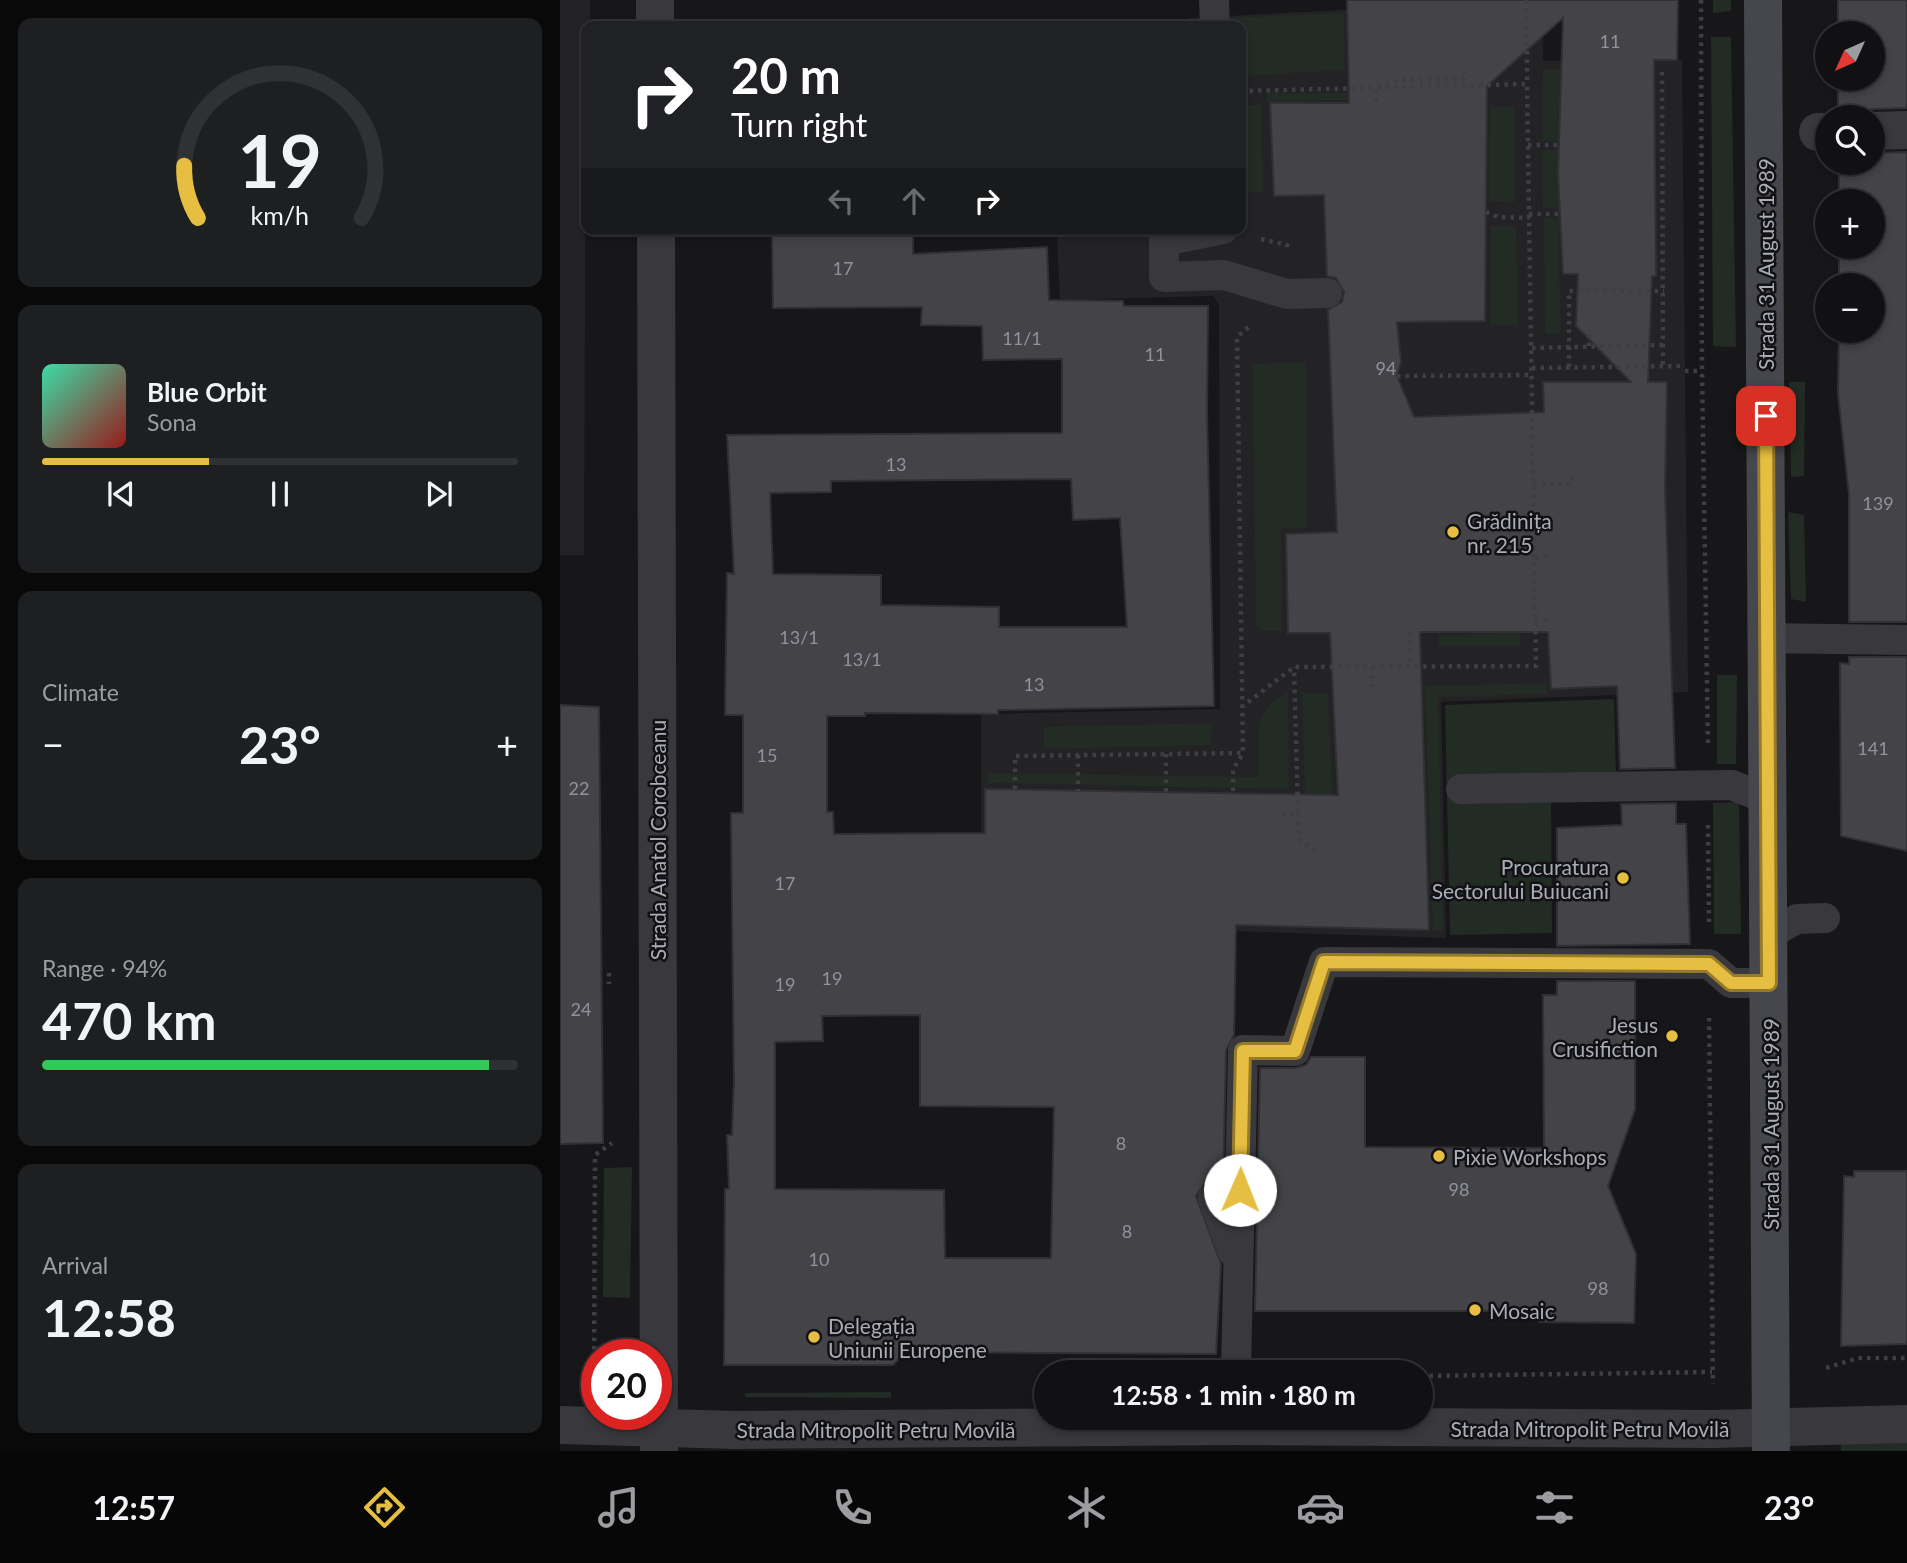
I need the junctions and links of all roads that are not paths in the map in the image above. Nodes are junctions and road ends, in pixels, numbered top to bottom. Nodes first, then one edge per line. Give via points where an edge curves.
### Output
1 (655, 0) edge
2 (1214, 0) edge
3 (1763, 0) edge
4 (655, 21) edge
5 (1215, 21) edge
6 (1907, 130) edge
7 (1885, 131) edge
8 (656, 235) edge
9 (1194, 235) edge
10 (1327, 293) dead end
11 (1767, 638) junction
12 (1907, 640) edge
13 (1461, 789) dead end
14 (1769, 800) junction
15 (1825, 918) dead end
16 (1769, 934) junction
17 (1769, 983) junction
18 (1213, 1198) dead end
19 (1238, 1269) junction
20 (1236, 1360) edge
21 (1907, 1424) edge
22 (560, 1425) edge
23 (1188, 1430) edge
24 (1296, 1430) edge
25 (659, 1439) edge
26 (1135, 1439) edge
27 (1365, 1439) edge
28 (1771, 1439) edge

1 - 4 street
2 - 5 lane
3 - 11 street, Strada 31 August 1989
6 - 7 street
8 - 25 street, Strada Anatol Corobceanu
9 - 10 lane via 1164,241 1164,277 1224,275 1287,294
11 - 12 lane
11 - 14 street, Strada 31 August 1989
13 - 14 lane via 1732,785
14 - 16 street, Strada 31 August 1989
15 - 16 lane via 1797,919
16 - 17 street, Strada 31 August 1989
17 - 19 lane via 1731,983 1709,964 1324,962 1295,1051 1243,1051
17 - 28 street, Strada 31 August 1989
18 - 19 lane
19 - 20 lane
21 - 28 street, Strada Mitropolit Petru Movilă
22 - 25 street, Strada Mitropolit Petru Movilă
23 - 26 street, Strada Mitropolit Petru Movilă
24 - 27 street, Strada Mitropolit Petru Movilă
25 - 26 street, Strada Mitropolit Petru Movilă
27 - 28 street, Strada Mitropolit Petru Movilă via 1713,1429

